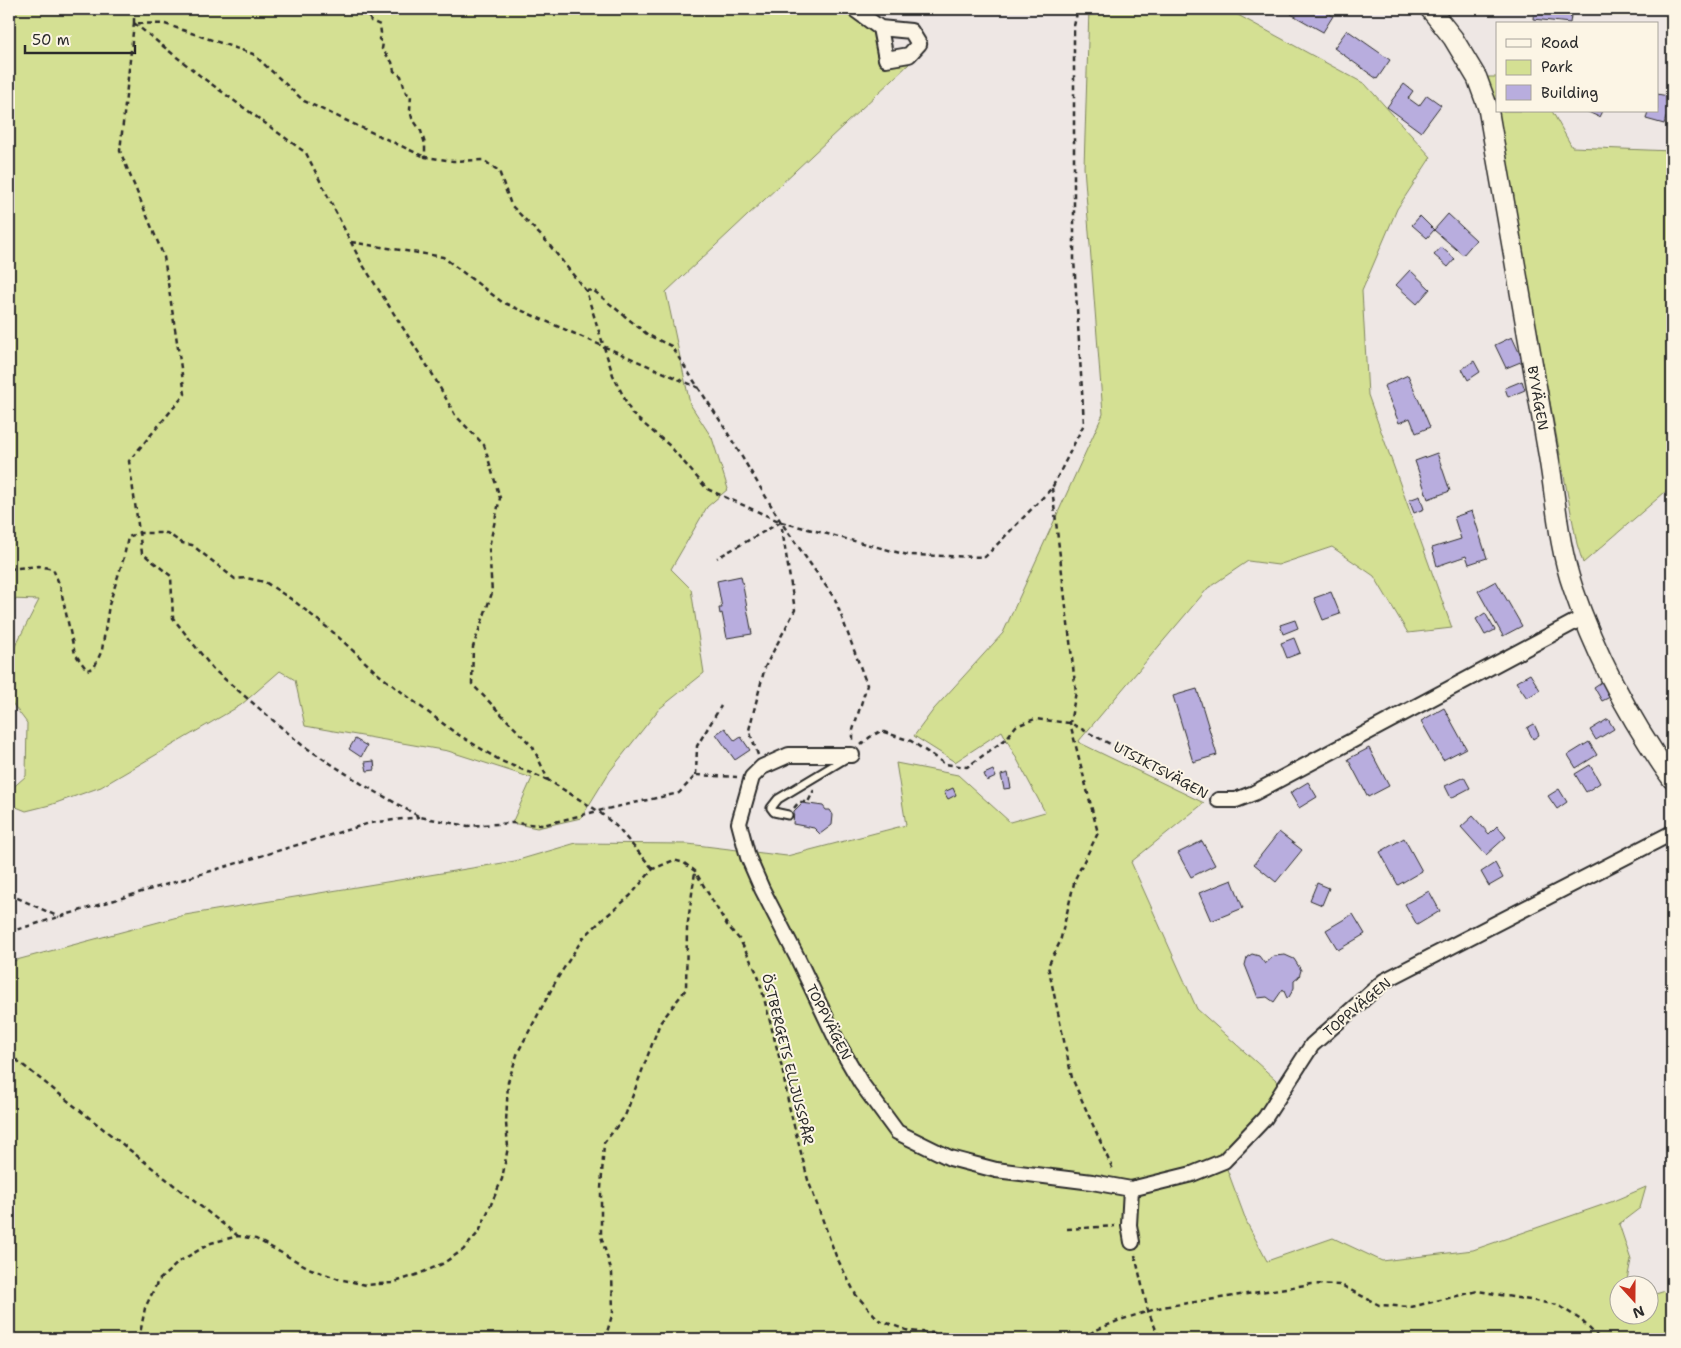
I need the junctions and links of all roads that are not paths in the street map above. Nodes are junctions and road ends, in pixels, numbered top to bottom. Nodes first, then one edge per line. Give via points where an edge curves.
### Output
1 (854, 9) edge
2 (1430, 9) edge
3 (880, 28) dead end
4 (1584, 617) junction
5 (852, 755) joint
6 (1672, 779) edge
7 (1218, 800) road end
8 (788, 815) dead end
9 (1672, 833) edge
10 (1126, 1188) junction
11 (1132, 1242) road end

1 - 3 street
2 - 4 street, BYVÄGEN via 1453,38 1477,78 1488,108 1548,450 1561,546
4 - 6 street, BYVÄGEN via 1618,692
4 - 7 street, UTSIKTSVÄGEN via 1254,793 1236,800
5 - 8 lane via 778,799 771,808 774,812
5 - 10 street, TOPPVÄGEN via 789,756 757,772 739,823 748,857 839,1045 861,1083 897,1132 950,1158 996,1170
9 - 10 street, TOPPVÄGEN via 1384,981 1312,1044 1265,1118 1224,1161 1192,1174
10 - 11 street

